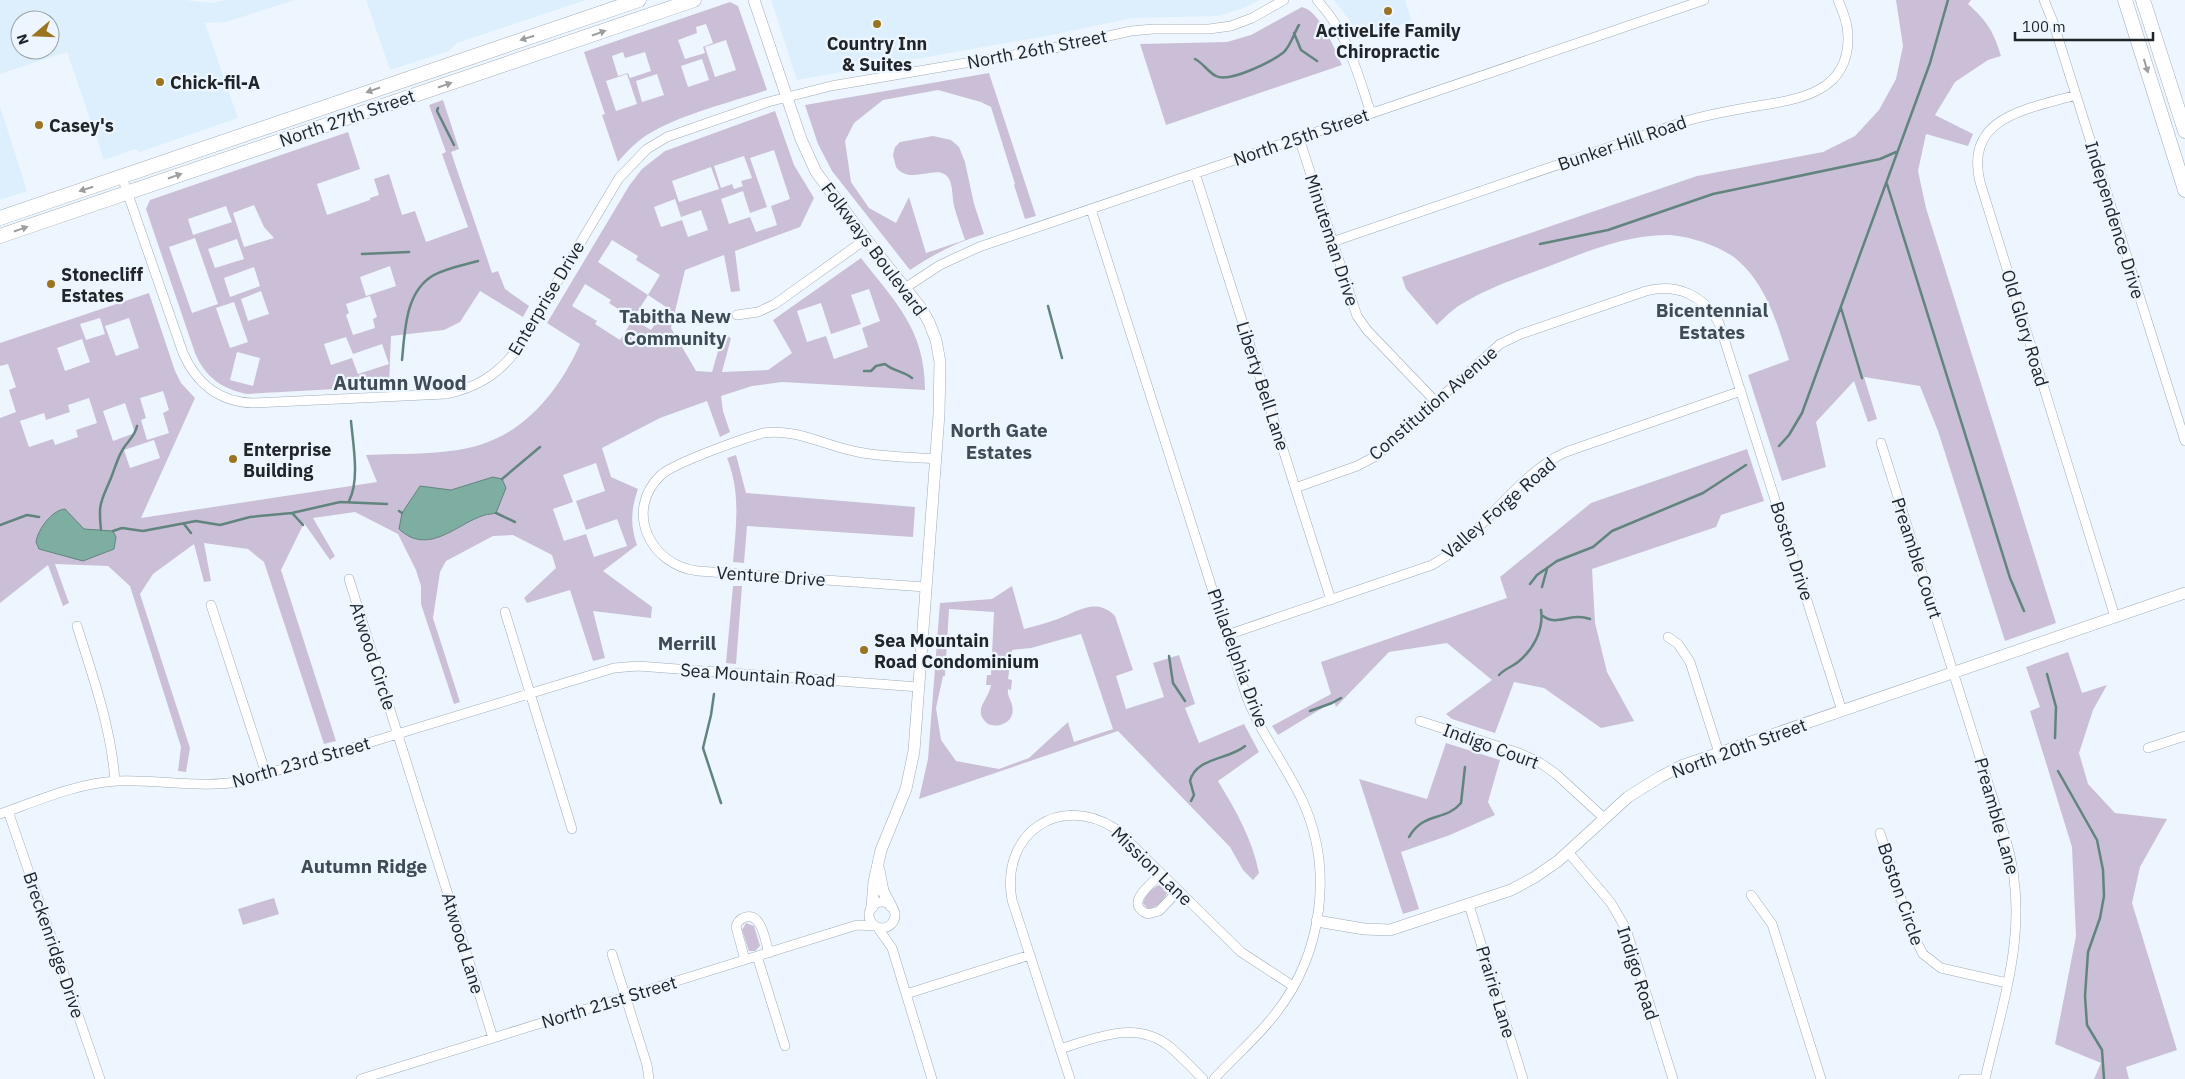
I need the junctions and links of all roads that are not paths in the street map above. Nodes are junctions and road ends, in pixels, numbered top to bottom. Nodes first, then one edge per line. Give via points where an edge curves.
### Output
1 (640, 0) edge
2 (694, 0) edge
3 (754, 0) edge
4 (1284, 0) edge
5 (1317, 0) edge
6 (1704, 0) edge
7 (1838, 0) edge
8 (2044, 0) edge
9 (2143, 0) edge
10 (2128, 1) edge
11 (2157, 43) junction
12 (2076, 95) junction
13 (786, 97) junction
14 (1371, 113) junction
15 (2185, 131) edge
16 (1298, 138) junction
17 (1195, 173) junction
18 (127, 175) junction
19 (2185, 190) edge
20 (129, 192) junction
21 (1091, 209) junction
22 (0, 218) edge
23 (0, 236) edge
24 (866, 239) junction
25 (1332, 242) junction
26 (905, 288) junction
27 (737, 315) dead end
28 (1741, 391) junction
29 (1436, 402) junction
30 (2185, 441) edge
31 (1880, 443) dead end
32 (936, 459) junction
33 (1295, 488) junction
34 (349, 579) dead end
35 (926, 587) junction
36 (2185, 593) edge
37 (1330, 600) junction
38 (212, 605) dead end
39 (505, 612) dead end
40 (2116, 617) junction
41 (78, 626) dead end
42 (1227, 635) junction
43 (1668, 637) dead end
44 (597, 672) joint
45 (1954, 674) junction
46 (918, 687) junction
47 (530, 693) junction
48 (1842, 712) junction
49 (1420, 721) dead end
50 (398, 733) junction
51 (2185, 736) edge
52 (2148, 748) dead end
53 (1719, 753) junction
54 (266, 774) junction
55 (115, 781) junction
56 (4, 813) edge
57 (1604, 818) junction
58 (572, 830) dead end
59 (1880, 833) dead end
60 (1568, 852) junction
61 (878, 861) junction
62 (1161, 874) junction
63 (1178, 891) junction
64 (1751, 895) dead end
65 (1469, 905) junction
66 (890, 906) junction
67 (871, 909) junction
68 (894, 921) junction
69 (1317, 921) junction
70 (857, 925) junction
71 (877, 927) junction
72 (892, 948) junction
73 (769, 952) junction
74 (612, 954) dead end
75 (1030, 955) junction
76 (757, 956) junction
77 (745, 960) junction
78 (2007, 983) junction
79 (1294, 986) junction
80 (906, 994) junction
81 (626, 997) junction
82 (493, 1038) junction
83 (785, 1046) dead end
84 (1060, 1049) junction
85 (100, 1079) edge
86 (361, 1079) edge
87 (649, 1079) edge
88 (932, 1079) edge
89 (1070, 1079) edge
90 (1203, 1079) edge
91 (1214, 1079) edge
92 (1523, 1079) edge
93 (1673, 1079) edge
94 (1821, 1079) edge
95 (1963, 1079) edge
96 (1983, 1079) edge

1 -> 18 main road, North 27th Street
20 -> 2 main road, North 27th Street
3 - 13 street, Folkways Boulevard
4 - 13 street, North 26th Street via 1248,20 1222,28 1122,32 1066,46 831,86
5 - 14 street via 1344,35
6 - 14 street, North 25th Street
7 - 25 street, Bunker Hill Road via 1847,27 1846,54 1832,79 1811,95 1683,122
8 - 12 street, Independence Drive
9 - 11 main road
10 - 11 main road via 2145,31
10 -> 19 main road
11 - 15 main road
12 - 30 street, Independence Drive
12 - 40 street, Old Glory Road via 2011,114 1999,121 1981,145 1977,164
13 - 20 street, Enterprise Drive via 678,132 647,149 619,178 510,358 484,381 446,394 253,403 230,400 213,392 196,377 186,359
13 - 24 street, Folkways Boulevard via 816,172
14 - 16 street, North 25th Street
16 - 17 street, North 25th Street
16 - 25 street, Minuteman Drive
17 - 21 street, North 25th Street
17 - 33 street, Liberty Bell Lane
18 - 20 street, Enterprise Drive
18 -> 22 main road, North 27th Street
23 -> 20 main road, North 27th Street
21 - 26 street, North 25th Street via 964,253
21 - 42 street, Philadelphia Drive
24 - 26 street, Folkways Boulevard
24 - 27 street via 775,304 758,312
25 - 29 street, Minuteman Drive via 1360,322
26 - 32 street, Folkways Boulevard via 925,314 940,357
28 - 29 street, Constitution Avenue via 1719,323 1711,310 1690,294 1662,288 1509,339 1488,352
28 - 37 street, Valley Forge Road via 1562,454 1536,472 1442,559
28 - 48 street, Boston Drive
29 - 33 street, Constitution Avenue via 1370,460
31 - 45 street, Preamble Court
32 - 35 street, Folkways Boulevard
32 - 35 street, Venture Drive via 864,453 789,432 763,433 665,472 649,493 644,519 646,532 655,548 671,563 690,570
33 - 37 street, Liberty Bell Lane
34 - 50 street, Atwood Circle
35 - 46 street, Folkways Boulevard
36 - 40 street, North 20th Street
37 - 42 street, Valley Forge Road
38 - 54 street
39 - 47 street
40 - 45 street, North 20th Street
41 - 55 street via 105,714
42 - 69 street, Philadelphia Drive via 1252,710 1296,788 1312,827 1320,874
43 - 53 street via 1678,644 1690,662
44 - 46 street, Sea Mountain Road via 638,666
44 - 47 street, North 23rd Street
45 - 48 street, North 20th Street
45 - 78 street, Preamble Lane via 2016,880 2017,929
46 - 61 street, Folkways Boulevard via 911,773
47 - 50 street, North 23rd Street
47 - 58 street
48 - 53 street, North 20th Street
49 - 57 street, Indigo Court via 1539,762
50 - 54 street, North 23rd Street
50 - 82 street, Atwood Lane
51 - 52 street
53 - 57 street, North 20th Street via 1660,777
54 - 55 street, North 23rd Street via 219,784
55 - 56 street, North 23rd Street via 78,788
56 - 85 street, Breckenridge Drive
57 - 60 street, North 20th Street
59 - 78 street, Boston Circle via 1912,933 1923,954 1941,968
60 - 65 street, North 20th Street via 1527,882
60 - 93 street, Indigo Road via 1611,903 1626,929
61 - 66 street, Folkways Boulevard via 883,891
61 - 67 street, Folkways Boulevard
62 - 63 street, Mission Lane
62 - 63 street via 1139,895 1140,910 1156,913
62 - 75 street, Mission Lane via 1116,829 1094,817 1066,815 1043,823 1021,843 1010,870 1012,900
63 - 79 street, Mission Lane via 1241,952
64 - 94 street via 1772,924
65 - 69 street, North 20th Street via 1384,931
65 - 92 street, Prairie Lane
66 - 67 street via 881,903
66 - 68 street
67 - 70 street
67 - 71 street via 870,920
68 - 71 street via 887,927
68 - 72 street
69 - 79 street, Philadelphia Drive via 1308,954
70 - 71 street, North 21st Street
70 - 73 street, North 21st Street
71 - 72 street
72 - 80 street
73 - 76 street, North 21st Street
73 - 77 street via 759,922 753,917 746,917 736,928
74 - 81 street
75 - 80 street
75 - 84 street, Mission Lane
76 - 77 street, North 21st Street
76 - 83 street
77 - 81 street, North 21st Street
78 - 96 street, Preamble Lane
79 - 91 street, Philadelphia Drive via 1271,1020
80 - 88 street
81 - 82 street, North 21st Street
81 - 87 street
82 - 86 street, North 21st Street
84 - 89 street, Mission Lane
84 - 90 street via 1110,1034 1140,1032 1170,1046
95 - 96 street

